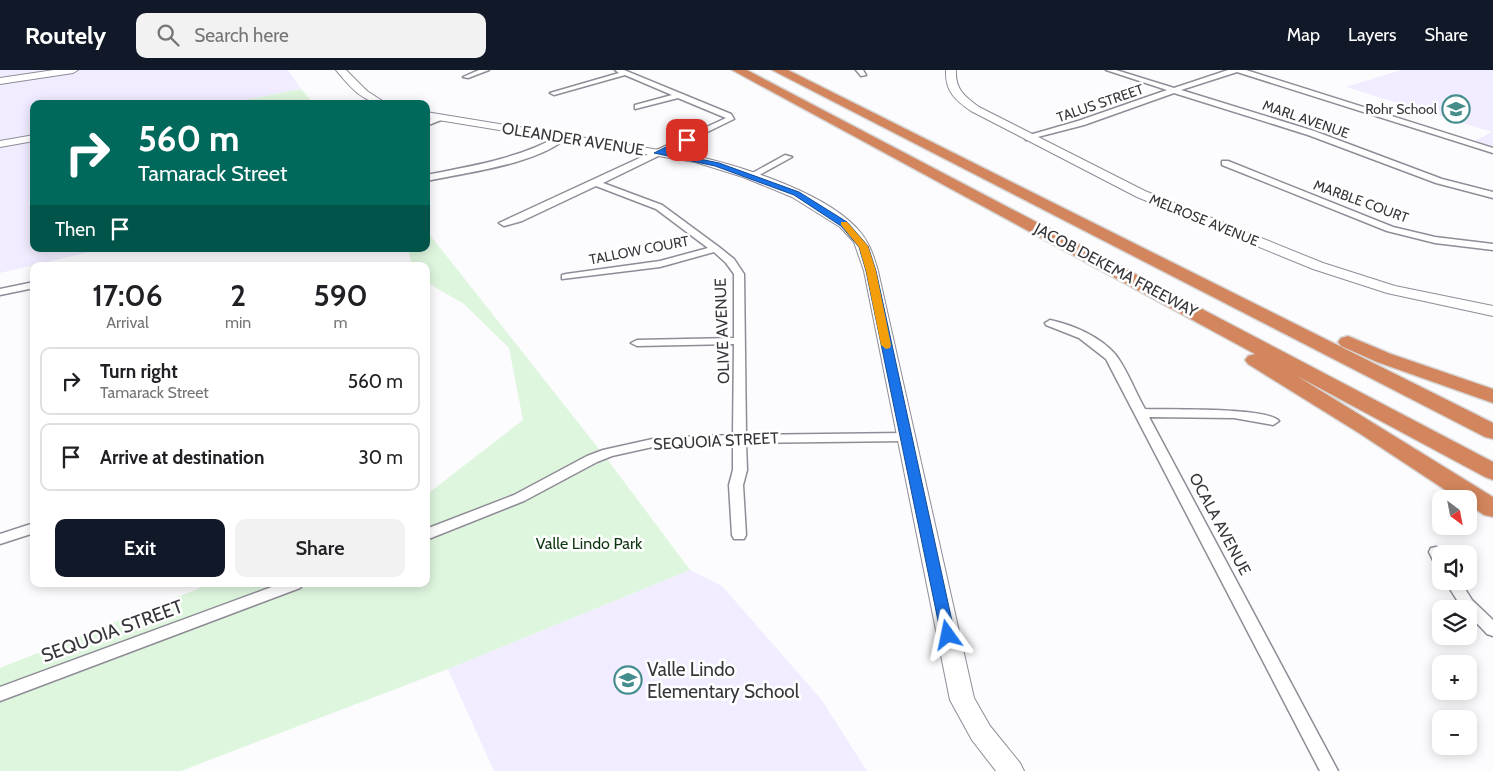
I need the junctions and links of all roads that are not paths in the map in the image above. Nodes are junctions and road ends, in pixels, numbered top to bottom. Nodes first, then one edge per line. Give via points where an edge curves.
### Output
1 (73, 70) edge
2 (341, 70) edge
3 (486, 70) edge
4 (618, 70) edge
5 (722, 70) edge
6 (738, 70) edge
7 (778, 70) edge
8 (792, 70) edge
9 (951, 70) edge
10 (1109, 70) edge
11 (1237, 70) edge
12 (625, 73) junction
13 (466, 77) dead end
14 (0, 81) edge
15 (803, 83) junction
16 (1172, 90) junction
17 (554, 93) dead end
18 (677, 96) junction
19 (375, 100) edge
20 (796, 101) junction
21 (638, 107) dead end
22 (430, 119) edge
23 (562, 138) junction
24 (1029, 138) junction
25 (30, 139) edge
26 (0, 144) edge
27 (1493, 151) edge
28 (658, 153) junction
29 (788, 157) dead end
30 (1225, 163) dead end
31 (751, 176) junction
32 (430, 177) edge
33 (596, 183) junction
34 (1493, 196) edge
35 (504, 223) dead end
36 (1493, 247) edge
37 (716, 249) junction
38 (1094, 258) junction
39 (1152, 258) junction
40 (566, 277) dead end
41 (30, 285) edge
42 (0, 292) edge
43 (1493, 310) edge
44 (1050, 323) dead end
45 (740, 341) junction
46 (637, 343) dead end
47 (1493, 396) edge
48 (1142, 413) junction
49 (1273, 420) dead end
50 (1493, 432) edge
51 (905, 437) junction
52 (739, 438) junction
53 (1493, 472) edge
54 (1493, 509) edge
55 (30, 529) edge
56 (430, 533) edge
57 (740, 535) dead end
58 (0, 539) edge
59 (287, 587) edge
60 (1457, 590) edge
61 (1493, 630) edge
62 (0, 694) edge
63 (1011, 771) edge
64 (1329, 771) edge

1 - 14 street
2 - 19 street via 363,93
3 - 13 street
4 - 12 street
5 - 20 highway
6 - 20 highway, JACOB DEKEMA FREEWAY
7 - 15 highway, JACOB DEKEMA FREEWAY
8 - 15 highway
9 - 24 street, MELROSE AVENUE via 950,83 963,100
10 - 16 street, MARL AVENUE
11 - 16 street, TALUS STREET
11 - 27 street
12 - 17 street
12 - 18 street
15 - 39 highway, JACOB DEKEMA FREEWAY
16 - 24 street, TALUS STREET via 1085,123
16 - 34 street, MARL AVENUE via 1311,133 1439,182
18 - 21 street
18 - 28 street via 730,119
20 - 38 highway, JACOB DEKEMA FREEWAY
22 - 23 street, OLEANDER AVENUE
23 - 28 street, OLEANDER AVENUE
23 - 32 street via 518,158
24 - 43 street, MELROSE AVENUE via 1154,200 1334,272 1423,298
25 - 26 street
28 - 31 street, OLEANDER AVENUE via 696,159
28 - 33 street
29 - 31 street
30 - 36 street, MARBLE COURT via 1390,229 1435,240
31 - 51 street, OLEANDER AVENUE via 815,204 844,224 863,246
33 - 35 street
33 - 37 street, OLIVE AVENUE via 658,207
37 - 40 street, TALLOW COURT via 660,264
37 - 45 street, OLIVE AVENUE via 739,274
38 - 53 highway, JACOB DEKEMA FREEWAY
38 - 54 highway
39 - 47 highway via 1384,358
39 - 50 highway, JACOB DEKEMA FREEWAY
41 - 42 street
44 - 48 street, OCALA AVENUE via 1070,329 1106,350
45 - 46 street
45 - 52 street, OLIVE AVENUE
48 - 49 street via 1234,414
48 - 64 street, OCALA AVENUE
51 - 52 street, SEQUOIA STREET
51 - 63 street, OLEANDER AVENUE via 962,700
52 - 56 street, SEQUOIA STREET via 674,440 625,448 592,459 519,498
52 - 57 street, OLIVE AVENUE via 740,470 736,484
55 - 58 street
59 - 62 street, SEQUOIA STREET
60 - 61 street via 1466,604

